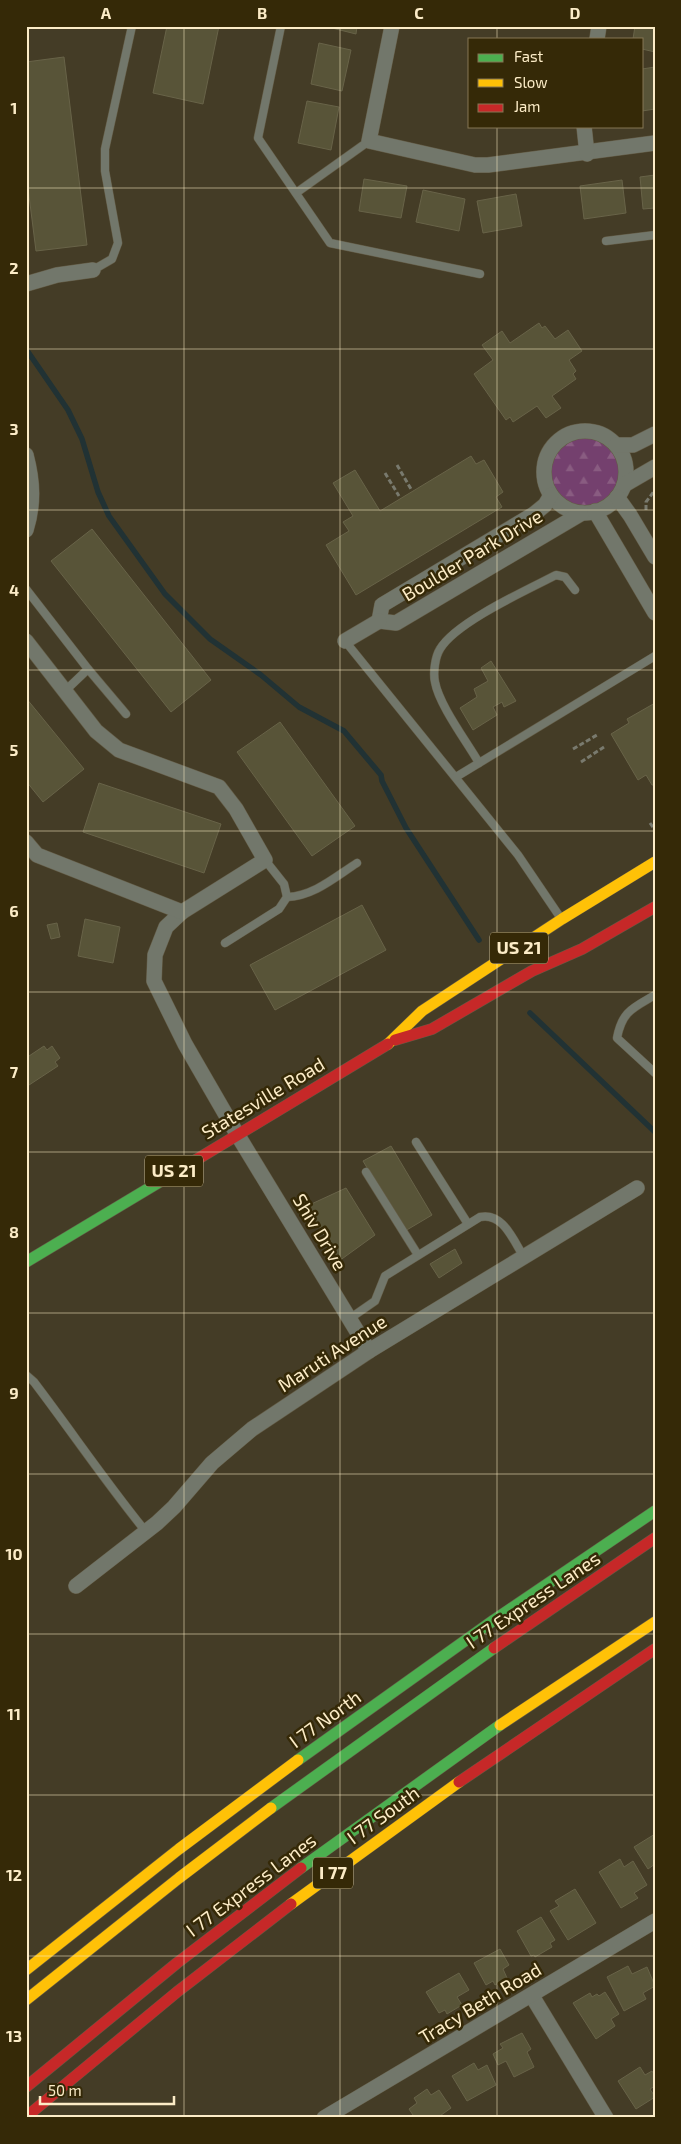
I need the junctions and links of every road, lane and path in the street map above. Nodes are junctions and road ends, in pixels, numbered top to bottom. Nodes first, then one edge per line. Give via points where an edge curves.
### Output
1 (132, 26) edge
2 (280, 26) edge
3 (392, 26) edge
4 (584, 128) edge
5 (369, 142) junction
6 (655, 143) edge
7 (587, 154) junction
8 (296, 193) junction
9 (655, 236) edge
10 (606, 241) dead end
11 (93, 270) joint
12 (480, 274) dead end
13 (26, 284) edge
14 (655, 434) edge
15 (616, 445) junction
16 (26, 455) edge
17 (397, 465) dead end
18 (655, 467) edge
19 (385, 472) dead end
20 (411, 489) dead end
21 (655, 490) edge
22 (620, 491) junction
23 (551, 494) junction
24 (399, 496) dead end
25 (588, 512) junction
26 (648, 515) dead end
27 (26, 530) edge
28 (655, 557) edge
29 (26, 589) edge
30 (574, 590) dead end
31 (655, 613) edge
32 (379, 621) junction
33 (26, 641) edge
34 (345, 641) joint
35 (655, 656) edge
36 (88, 669) junction
37 (65, 691) junction
38 (126, 714) dead end
39 (596, 734) dead end
40 (604, 747) dead end
41 (573, 749) dead end
42 (581, 762) dead end
43 (479, 763) junction
44 (456, 777) junction
45 (650, 823) dead end
46 (655, 830) edge
47 (26, 842) edge
48 (265, 860) junction
49 (655, 862) edge
50 (357, 863) dead end
51 (288, 897) junction
52 (655, 907) edge
53 (182, 912) junction
54 (562, 919) junction
55 (225, 943) dead end
56 (655, 995) edge
57 (391, 1042) junction
58 (655, 1073) edge
59 (237, 1134) junction
60 (416, 1142) dead end
61 (366, 1172) dead end
62 (637, 1188) dead end
63 (468, 1224) junction
64 (418, 1255) junction
65 (524, 1257) junction
66 (26, 1262) edge
67 (349, 1319) junction
68 (369, 1351) junction
69 (26, 1375) edge
70 (655, 1511) edge
71 (147, 1533) junction
72 (655, 1538) edge
73 (76, 1586) dead end
74 (655, 1622) edge
75 (655, 1649) edge
76 (655, 1921) edge
77 (26, 1970) edge
78 (532, 1996) junction
79 (26, 2000) edge
80 (26, 2087) edge
81 (26, 2117) edge
82 (324, 2118) edge
83 (606, 2118) edge

1 - 11 lane via 105,149 105,171 118,243 112,259
2 - 8 lane via 258,138
3 - 5 street
4 - 7 street
5 - 7 street via 475,165
5 - 8 lane
6 - 7 street
8 - 12 lane via 330,243
9 - 10 lane
11 - 13 street via 56,275
14 - 15 street via 633,445
15 - 22 street via 624,463
15 - 23 street via 605,436 585,430 564,436 546,458 544,470
16 - 27 street via 33,480 32,512
17 - 20 path
18 - 22 street
19 - 24 path
21 - 26 path via 646,502
22 - 25 street via 606,506
22 - 28 street
23 - 25 street via 559,503
23 - 32 street, Boulder Park Drive via 545,506 534,514 382,604
25 - 31 street
25 - 32 street, Boulder Park Drive via 396,623
29 - 36 lane
30 - 43 lane via 564,577 556,575 454,633 439,649 434,668 435,683
32 - 34 street, Boulder Park Drive
33 - 37 street
34 - 44 lane
35 - 43 lane
36 - 37 lane
36 - 38 lane
37 - 48 street via 96,732 119,750 219,787 236,809
39 - 41 path
40 - 42 path
43 - 44 lane
44 - 54 lane via 518,855
45 - 46 path
47 - 53 street via 37,855
48 - 51 lane via 284,884
48 - 53 street, Shiv Drive
49 - 54 main road, Statesville Road / US 21
50 - 51 lane via 312,892
51 - 55 lane via 279,909
52 - 57 main road, Statesville Road / US 21 via 432,1028
53 - 59 street, Shiv Drive via 166,928 155,955 154,981 185,1044
54 - 57 main road, Statesville Road / US 21 via 422,1012
56 - 58 lane via 632,1008 620,1021 617,1038
57 - 59 main road, Statesville Road / US 21
59 - 66 main road, Statesville Road / US 21
59 - 67 street, Shiv Drive
60 - 63 lane
61 - 64 lane
62 - 65 street, Maruti Avenue
63 - 64 lane
63 - 65 lane via 480,1217 494,1216
64 - 67 lane via 385,1276 375,1301
65 - 68 street, Maruti Avenue
67 - 68 street, Shiv Drive
68 - 71 street, Maruti Avenue via 234,1442
69 - 71 lane
70 - 77 main road, I 77 North via 349,1722
71 - 73 street, Maruti Avenue
72 - 79 main road, I 77 Express Lanes via 355,1746 155,1897
74 - 80 main road, I 77 Express Lanes / I 77 via 509,1718 342,1838 180,1962
75 - 81 main road, I 77 South / I 77 via 522,1738 308,1892 141,2022
76 - 78 street, Tracy Beth Road
78 - 82 street, Tracy Beth Road
78 - 83 street

